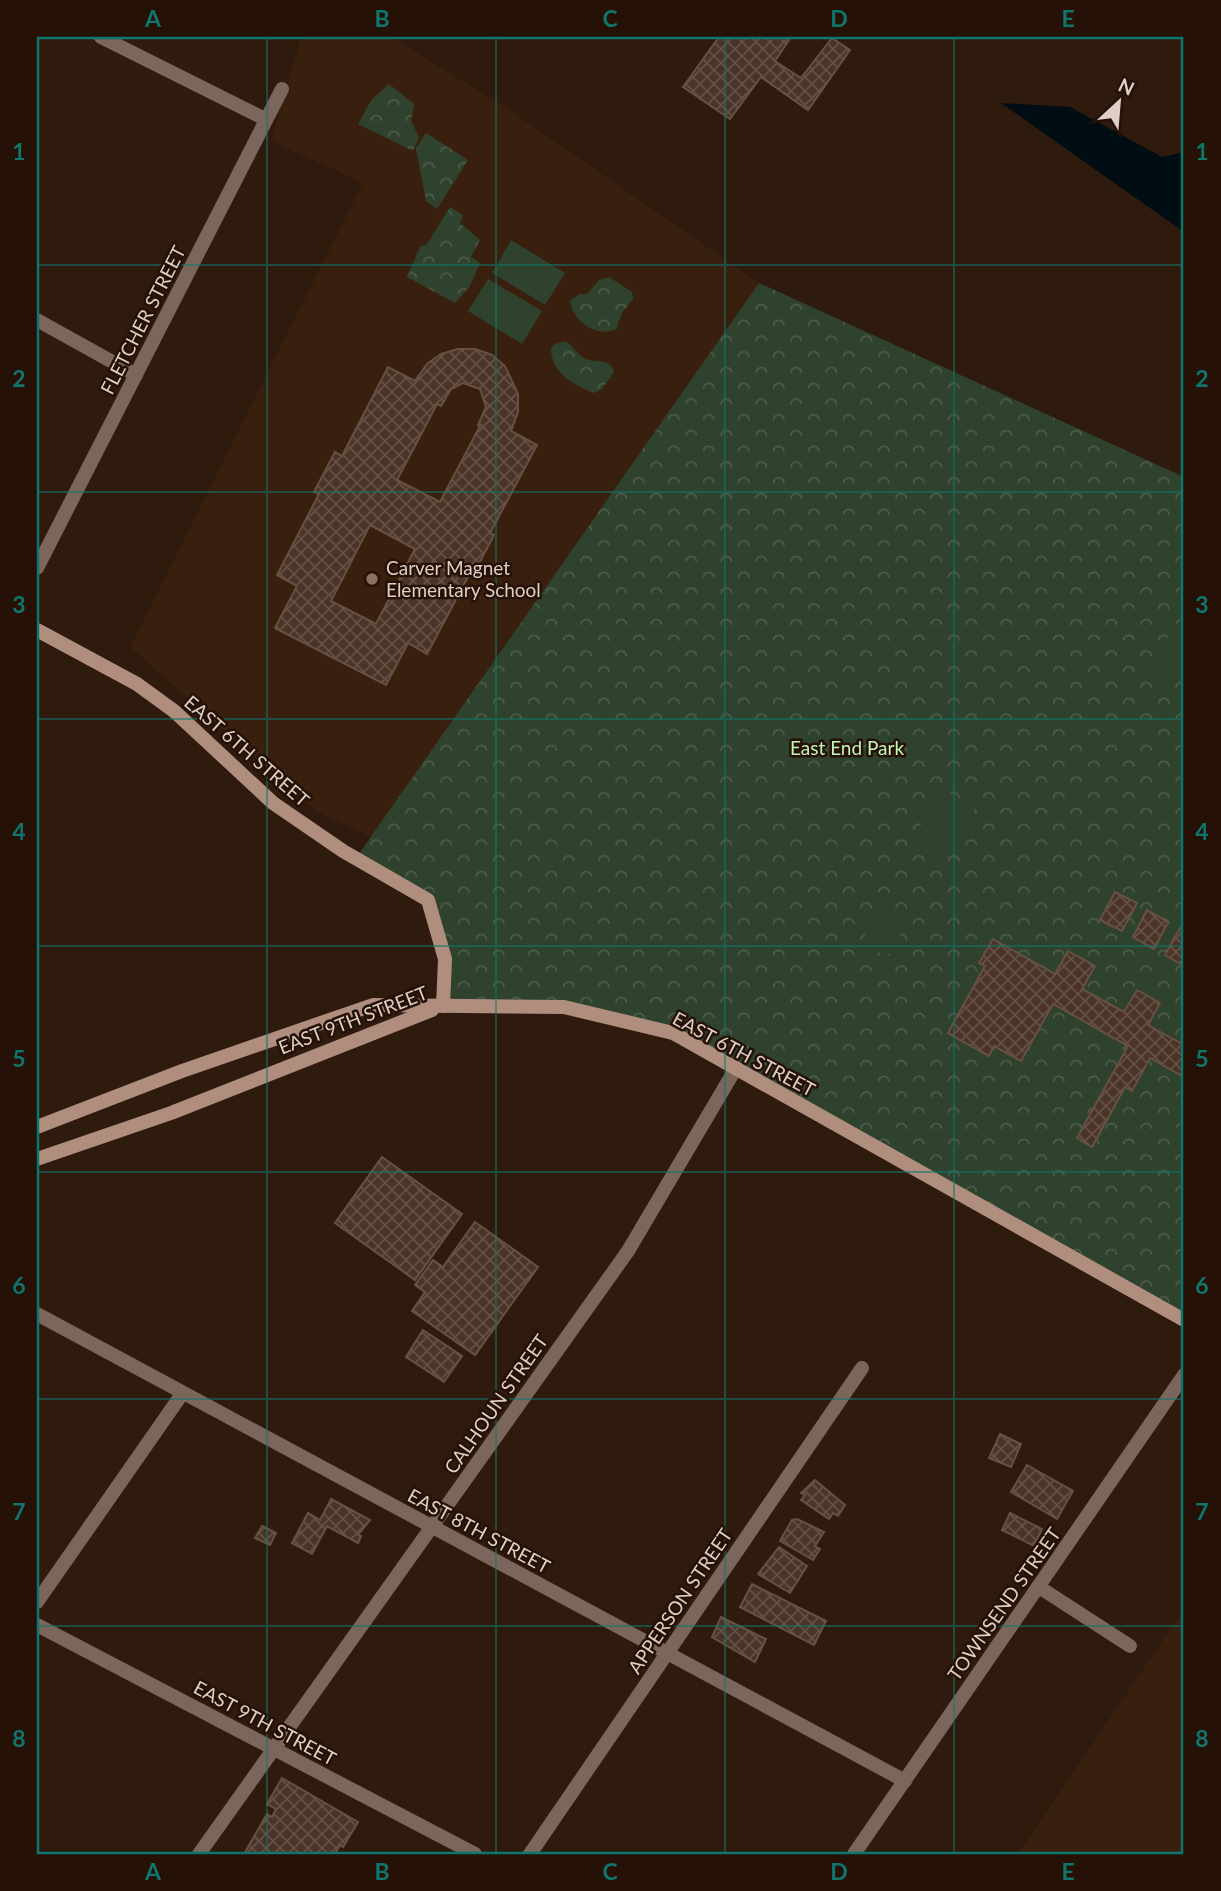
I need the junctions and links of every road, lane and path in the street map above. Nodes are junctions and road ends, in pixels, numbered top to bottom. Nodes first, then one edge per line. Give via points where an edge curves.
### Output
1 (101, 37) edge
2 (282, 89) dead end
3 (265, 119) junction
4 (37, 320) edge
5 (136, 375) junction
6 (37, 568) edge
7 (37, 630) edge
8 (443, 1006) junction
9 (736, 1068) junction
10 (37, 1127) edge
11 (37, 1159) edge
12 (37, 1314) edge
13 (1184, 1320) edge
14 (862, 1368) dead end
15 (1184, 1375) edge
16 (182, 1394) junction
17 (432, 1528) junction
18 (1039, 1587) junction
19 (37, 1602) edge
20 (37, 1625) edge
21 (1130, 1646) dead end
22 (667, 1654) junction
23 (273, 1749) junction
24 (905, 1781) junction
25 (198, 1854) edge
26 (475, 1854) edge
27 (530, 1854) edge
28 (854, 1854) edge

1 - 3 street
2 - 3 street, FLETCHER STREET
3 - 5 street, FLETCHER STREET
4 - 5 street
5 - 6 street, FLETCHER STREET
7 - 8 main road, EAST 6TH STREET via 137,684 174,710 273,803 343,851 428,900 445,959
8 - 9 main road, EAST 6TH STREET via 564,1007 673,1033
8 - 10 main road, EAST 9TH STREET via 373,1005 182,1070
8 - 11 main road, EAST 9TH STREET via 171,1113
9 - 13 main road, EAST 6TH STREET
9 - 17 street, CALHOUN STREET via 628,1251
12 - 16 street, EAST 8TH STREET
14 - 22 street, APPERSON STREET
15 - 18 street, TOWNSEND STREET
16 - 17 street, EAST 8TH STREET
16 - 19 street
17 - 22 street, EAST 8TH STREET
17 - 23 street, CALHOUN STREET
18 - 21 street
18 - 24 street, TOWNSEND STREET
20 - 23 street, EAST 9TH STREET
22 - 24 street, EAST 8TH STREET
22 - 27 street, APPERSON STREET
23 - 25 street, CALHOUN STREET
23 - 26 street, EAST 9TH STREET
24 - 28 street, TOWNSEND STREET

